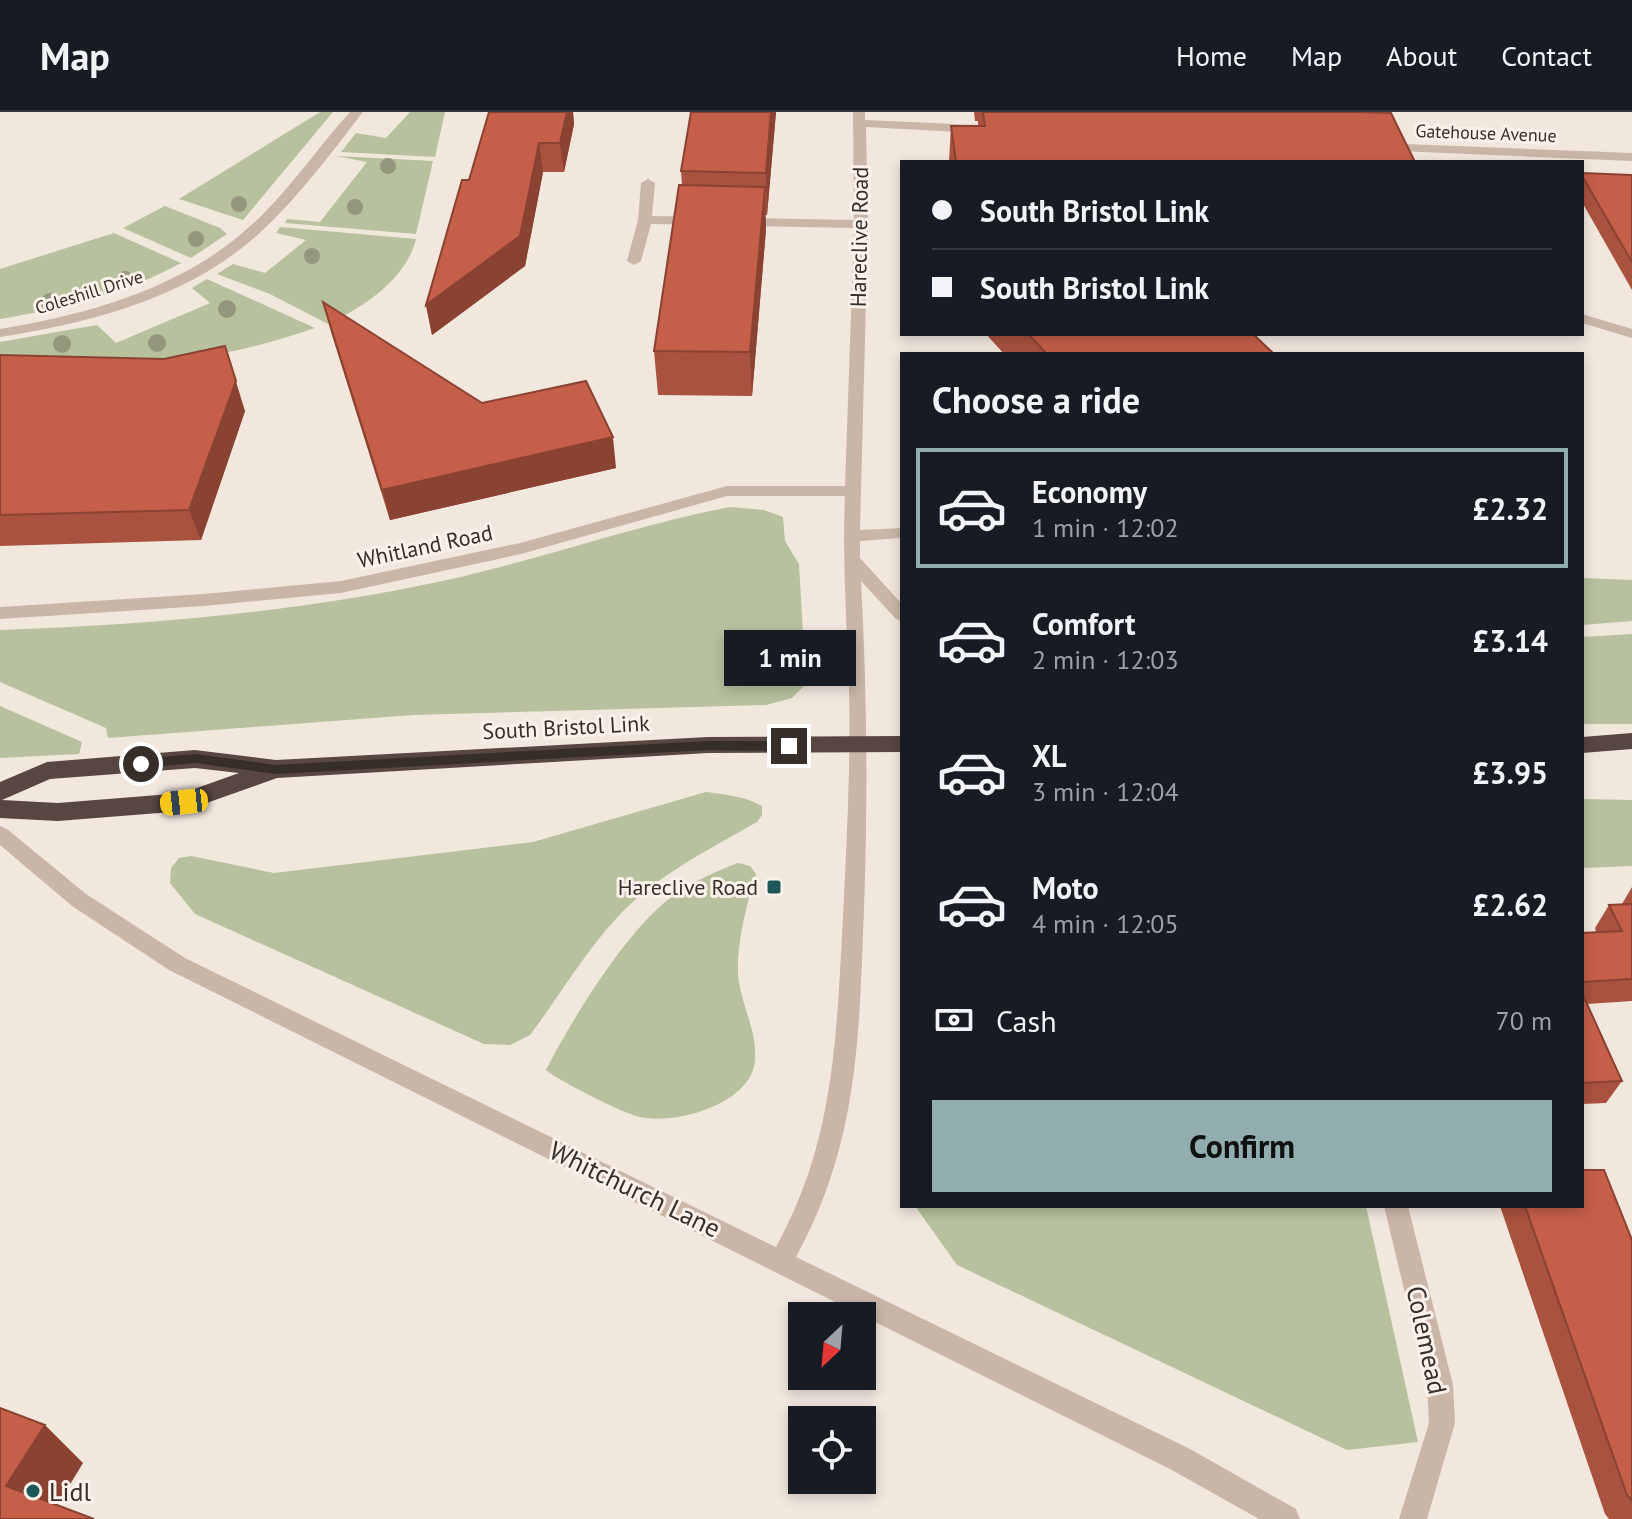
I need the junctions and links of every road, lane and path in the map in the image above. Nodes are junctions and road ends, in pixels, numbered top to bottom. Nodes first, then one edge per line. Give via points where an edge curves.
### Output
1 (357, 112) edge
2 (860, 118) edge
3 (986, 130) edge
4 (1363, 146) edge
5 (1476, 156) edge
6 (1632, 157) edge
7 (648, 183) dead end
8 (645, 220) junction
9 (861, 224) junction
10 (634, 261) dead end
11 (1584, 319) edge
12 (0, 333) edge
13 (1632, 334) edge
14 (854, 491) junction
15 (900, 533) edge
16 (853, 536) junction
17 (851, 559) junction
18 (0, 613) edge
19 (900, 613) edge
20 (1632, 741) edge
21 (859, 744) junction
22 (900, 744) edge
23 (1584, 745) edge
24 (1584, 752) edge
25 (1632, 756) edge
26 (276, 769) junction
27 (0, 792) edge
28 (0, 809) edge
29 (0, 834) edge
30 (1396, 1208) edge
31 (781, 1261) junction
32 (1286, 1519) edge
33 (1413, 1519) edge

1 - 12 street, Coleshill Drive via 259,226 226,254 130,303
2 - 3 street
2 - 9 street, Hareclive Road
4 - 5 street, Gatehouse Avenue
5 - 6 street, Gatehouse Avenue
7 - 8 street
8 - 9 street
8 - 10 street
9 - 14 street, Hareclive Road
11 - 13 street
14 - 16 street, Hareclive Road
14 - 18 street, Whitland Road via 727,491 521,548 341,587
15 - 16 street
16 - 17 street, Hareclive Road
17 - 19 street
17 - 21 street, Hareclive Road
20 - 23 highway
21 - 22 highway, South Bristol Link
21 - 26 highway, South Bristol Link via 708,745
21 - 31 street, Hareclive Road via 843,1078 828,1156
24 - 25 highway
26 - 27 highway, South Bristol Link via 195,759 47,771
26 - 28 highway, South Bristol Link via 184,802 58,812
29 - 31 street, Whitchurch Lane via 79,900 177,964
30 - 33 street, Colemead via 1440,1385 1442,1423
31 - 32 street, Whitchurch Lane via 1180,1459

